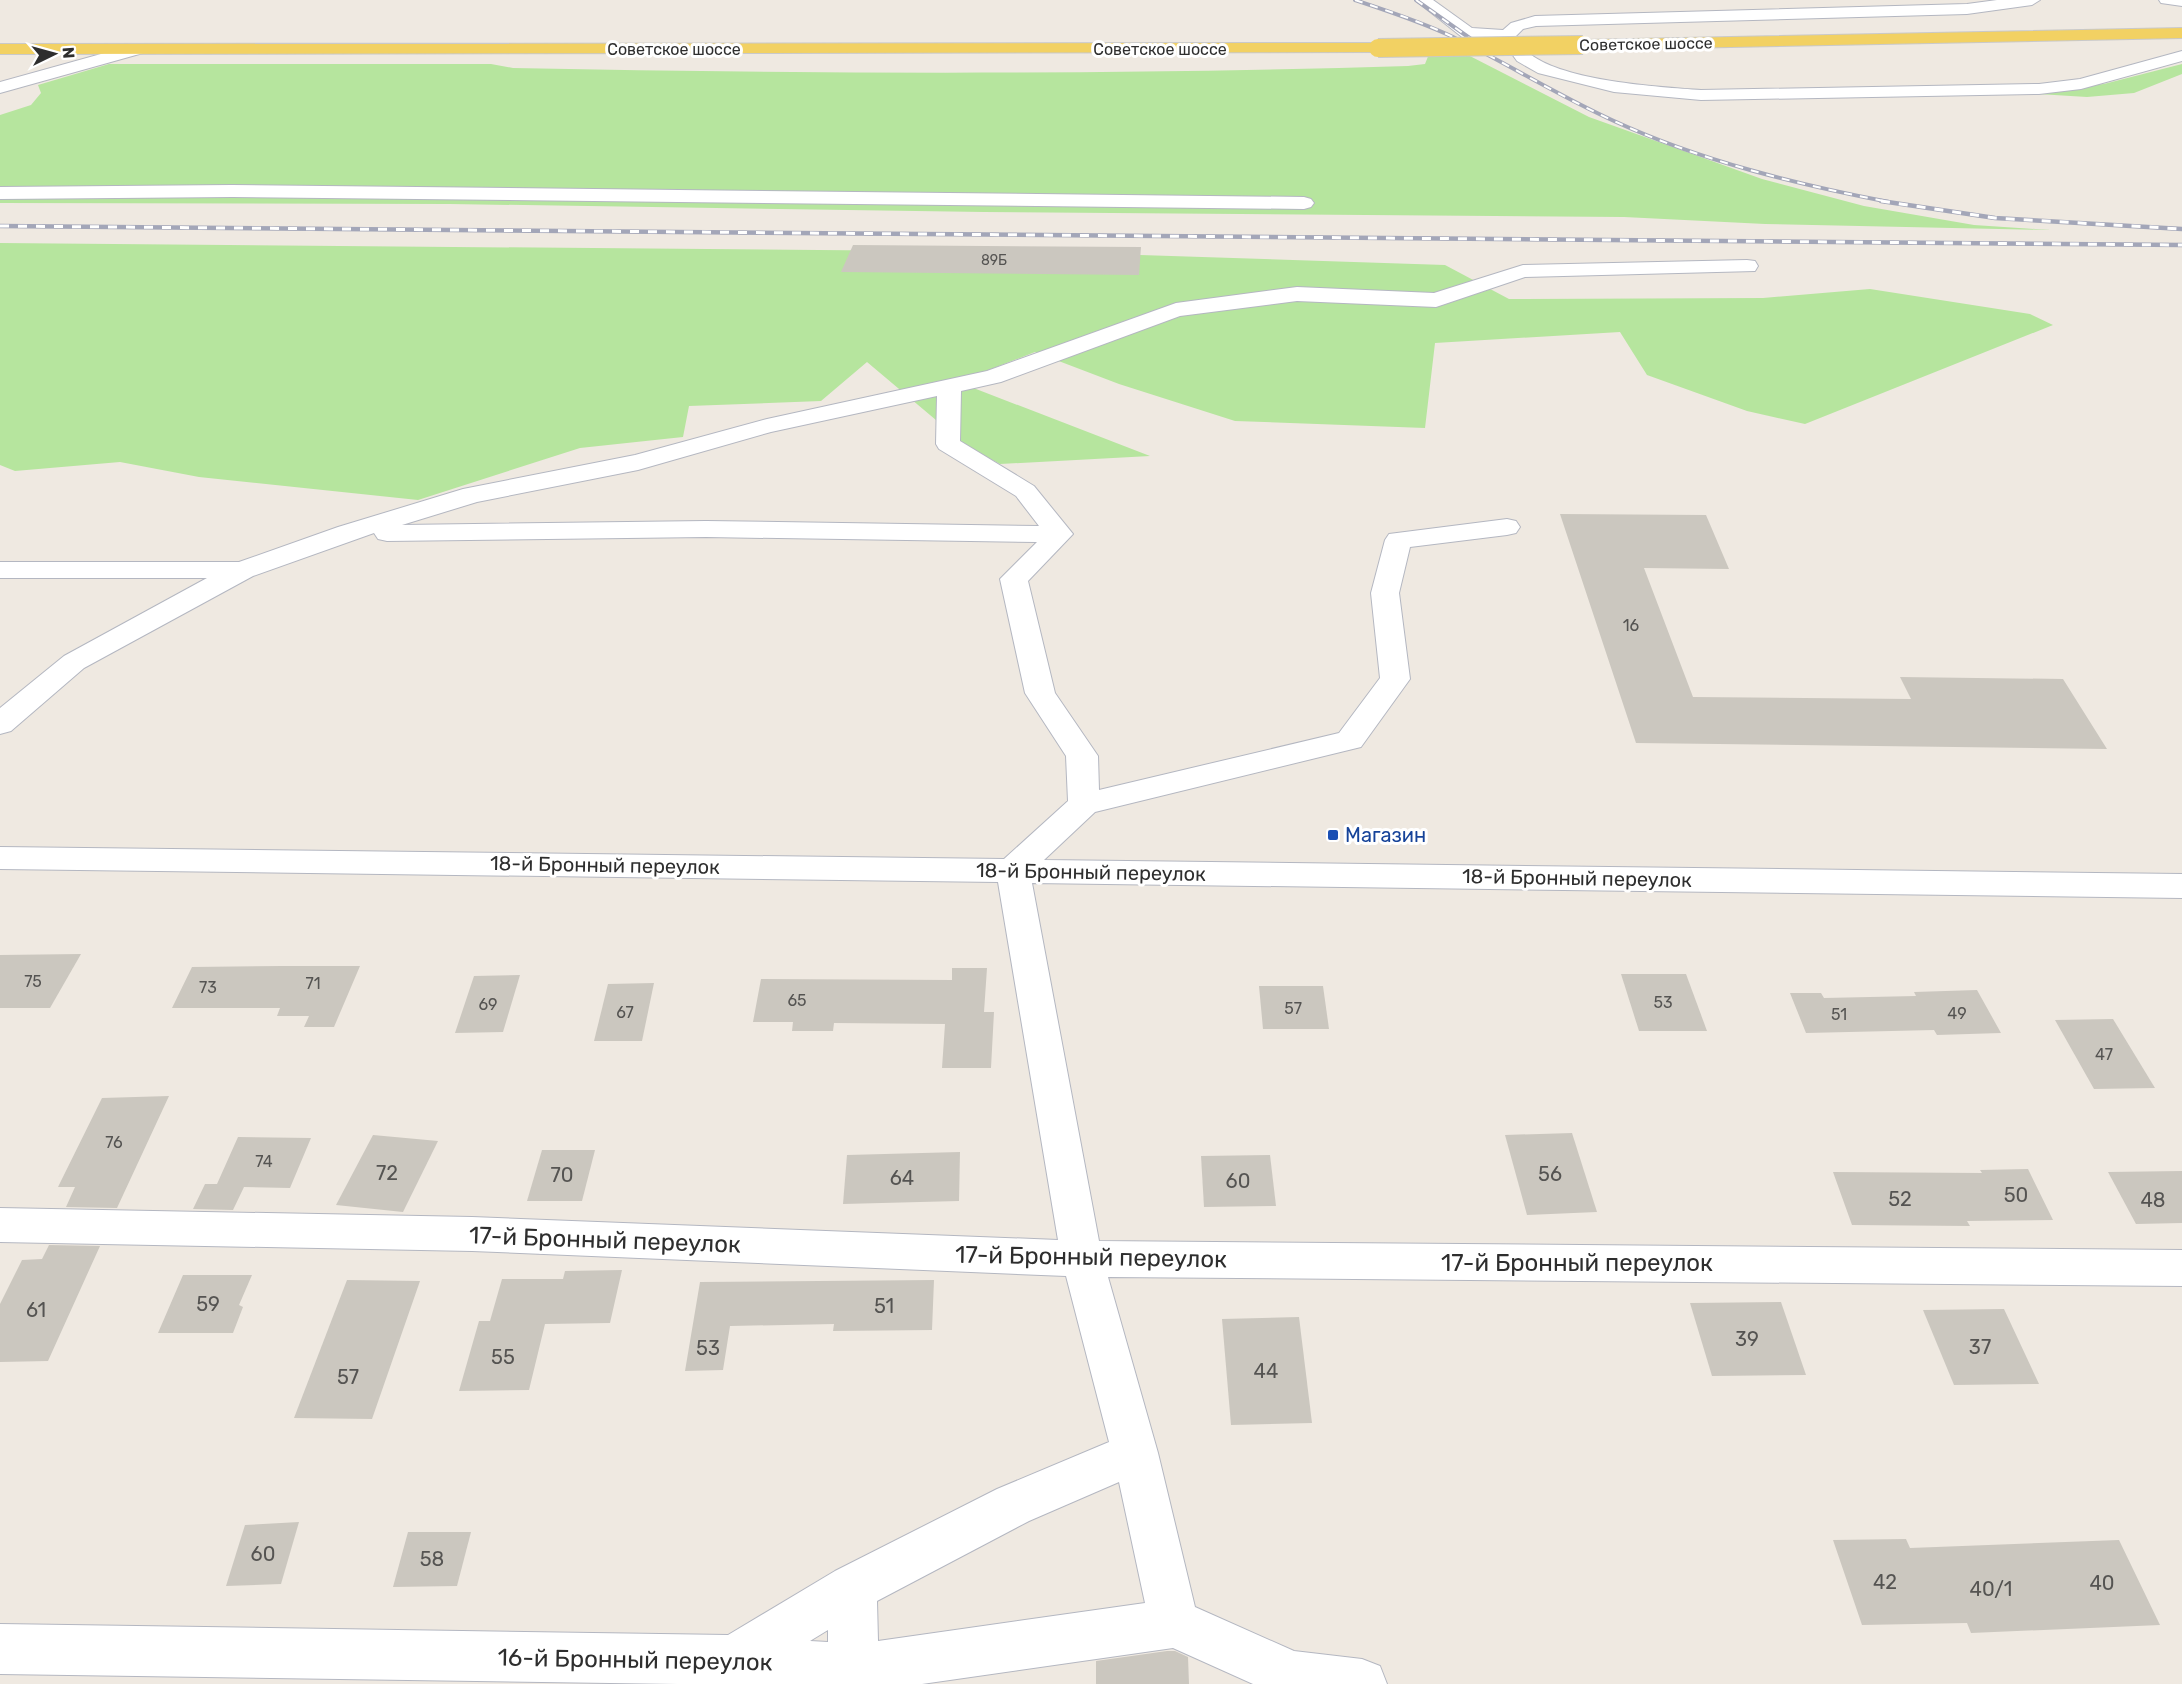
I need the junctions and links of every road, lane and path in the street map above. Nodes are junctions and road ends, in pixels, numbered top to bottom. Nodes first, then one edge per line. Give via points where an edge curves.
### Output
1 (1423, 0) edge
2 (2032, 0) edge
3 (2167, 0) edge
4 (2182, 1) edge
5 (2182, 33) edge
6 (1507, 35) junction
7 (0, 49) edge
8 (137, 50) junction
9 (2182, 56) edge
10 (0, 88) edge
11 (0, 193) edge
12 (1304, 203) dead end
13 (1747, 266) dead end
14 (949, 386) junction
15 (1507, 527) dead end
16 (347, 533) junction
17 (1060, 534) junction
18 (0, 570) edge
19 (243, 570) junction
20 (0, 724) edge
21 (1084, 804) junction
22 (0, 858) edge
23 (1013, 870) junction
24 (2182, 886) edge
25 (0, 1226) edge
26 (1082, 1259) junction
27 (2182, 1268) edge
28 (1135, 1453) junction
29 (852, 1588) junction
30 (1174, 1623) junction
31 (0, 1649) edge
32 (733, 1660) junction
33 (854, 1676) edge
34 (1362, 1684) edge

1 - 6 street via 1468,33
2 - 6 street via 1967,9 1535,21 1517,26
3 - 4 street
5 - 8 main road, Советское шоссе, bridge via 1378,48
6 - 9 street via 1523,57 1544,69 1614,87 1701,95 2039,89 2081,84
7 - 8 main road, Советское шоссе
8 - 10 street
11 - 12 street via 232,191
13 - 14 street via 1523,271 1436,300 1297,294 1176,310 993,377
14 - 16 street via 767,426 638,462 472,495
14 - 17 street via 948,444 1025,491
15 - 21 street via 1398,540 1384,592 1395,679 1350,740
16 - 17 street via 706,529
16 - 19 street
17 - 21 street via 1014,579 1040,693 1082,756
18 - 19 street
19 - 20 street via 74,662
21 - 23 street
22 - 23 street, 18-й Бронный переулок
23 - 24 street, 18-й Бронный переулок
23 - 26 street
25 - 26 street, 17-й Бронный переулок via 472,1234
26 - 27 street, 17-й Бронный переулок
26 - 28 street
28 - 29 street via 1013,1505
28 - 30 street
29 - 32 street
29 - 33 street
30 - 33 street, 16-й Бронный переулок
30 - 34 street via 1292,1676
31 - 32 street, 16-й Бронный переулок
32 - 33 street, 16-й Бронный переулок

